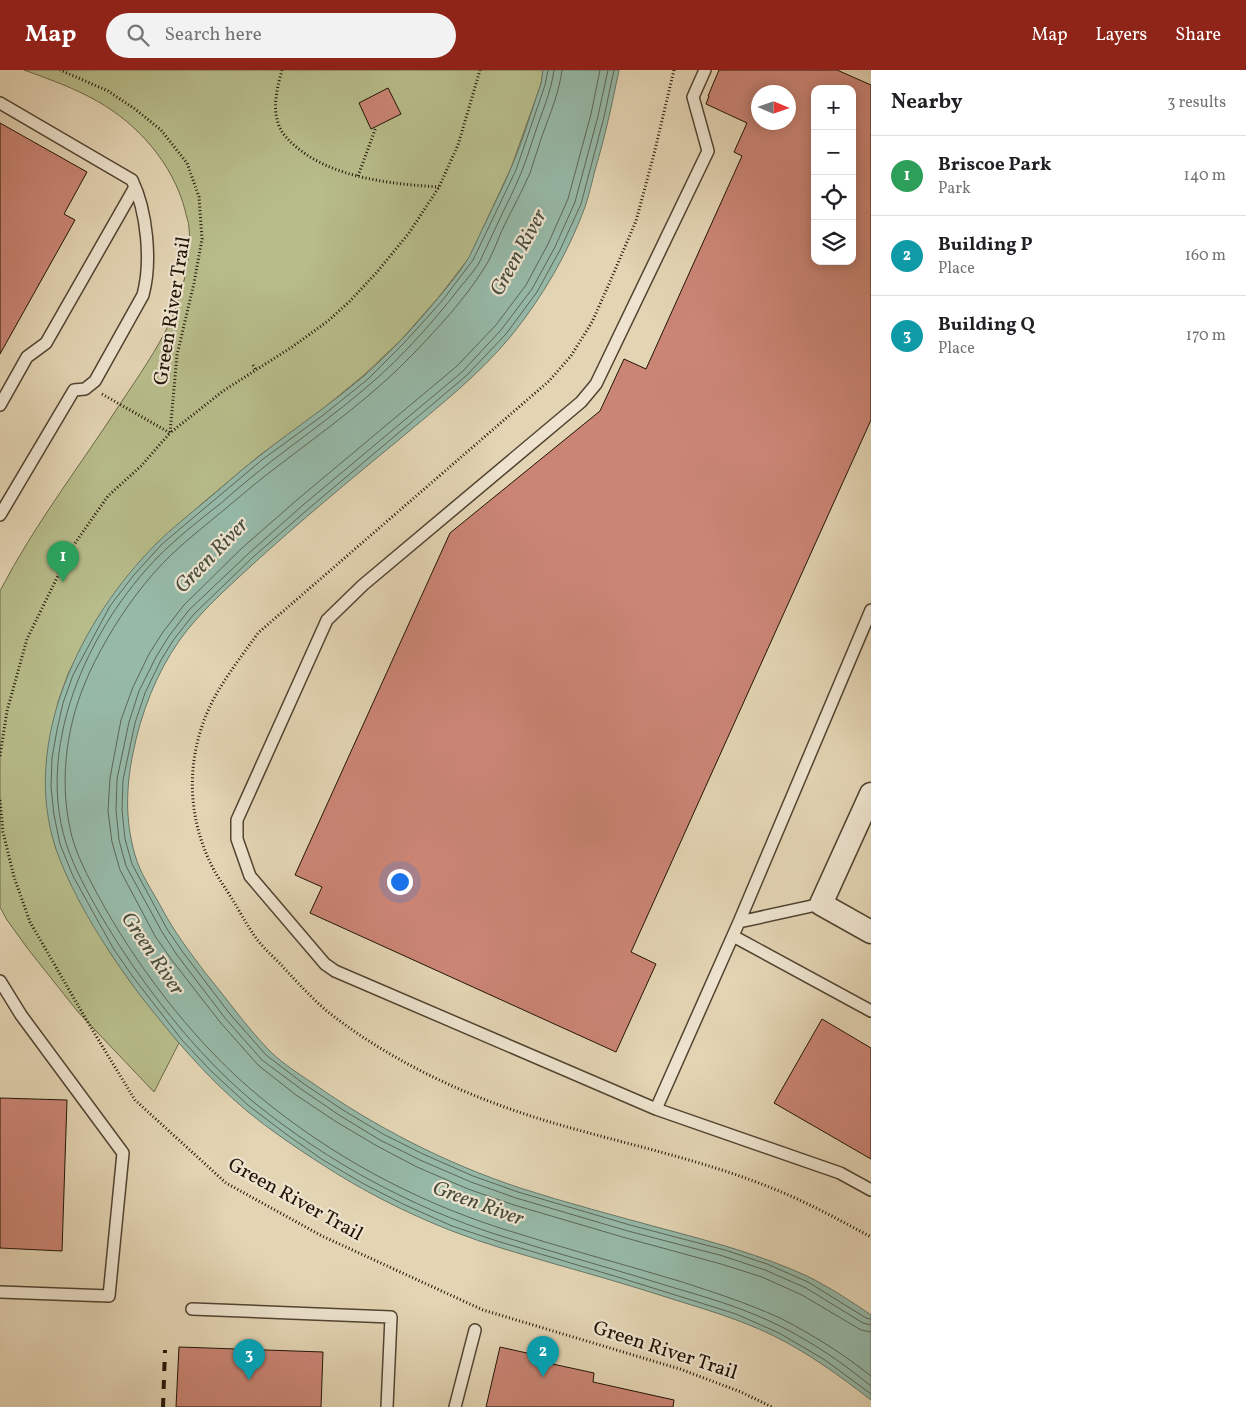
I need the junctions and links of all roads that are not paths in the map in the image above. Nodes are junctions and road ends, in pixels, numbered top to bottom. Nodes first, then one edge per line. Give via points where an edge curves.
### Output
1 (704, 70) edge
2 (0, 103) edge
3 (135, 187) junction
4 (0, 405) edge
5 (0, 515) edge
6 (871, 610) edge
7 (871, 794) edge
8 (821, 904) junction
9 (739, 922) junction
10 (871, 932) edge
11 (733, 936) junction
12 (0, 981) edge
13 (871, 1012) edge
14 (656, 1109) junction
15 (871, 1190) edge
16 (0, 1292) edge
17 (192, 1309) dead end
18 (475, 1330) dead end
19 (387, 1407) edge
20 (455, 1407) edge

1 - 14 lane via 693,97 708,151 596,384 582,402 363,585 327,620 237,820 237,839 250,876 334,971
2 - 3 lane via 132,180
3 - 4 lane via 46,343 28,357
3 - 5 lane via 145,222 147,281 143,295 96,381 85,389 74,390
6 - 9 lane
7 - 8 street
8 - 9 lane
8 - 10 street
9 - 11 lane
11 - 13 lane
11 - 14 lane
12 - 16 lane via 21,1015 122,1153 110,1296
14 - 15 lane via 840,1173
17 - 19 lane via 390,1317
18 - 20 lane

